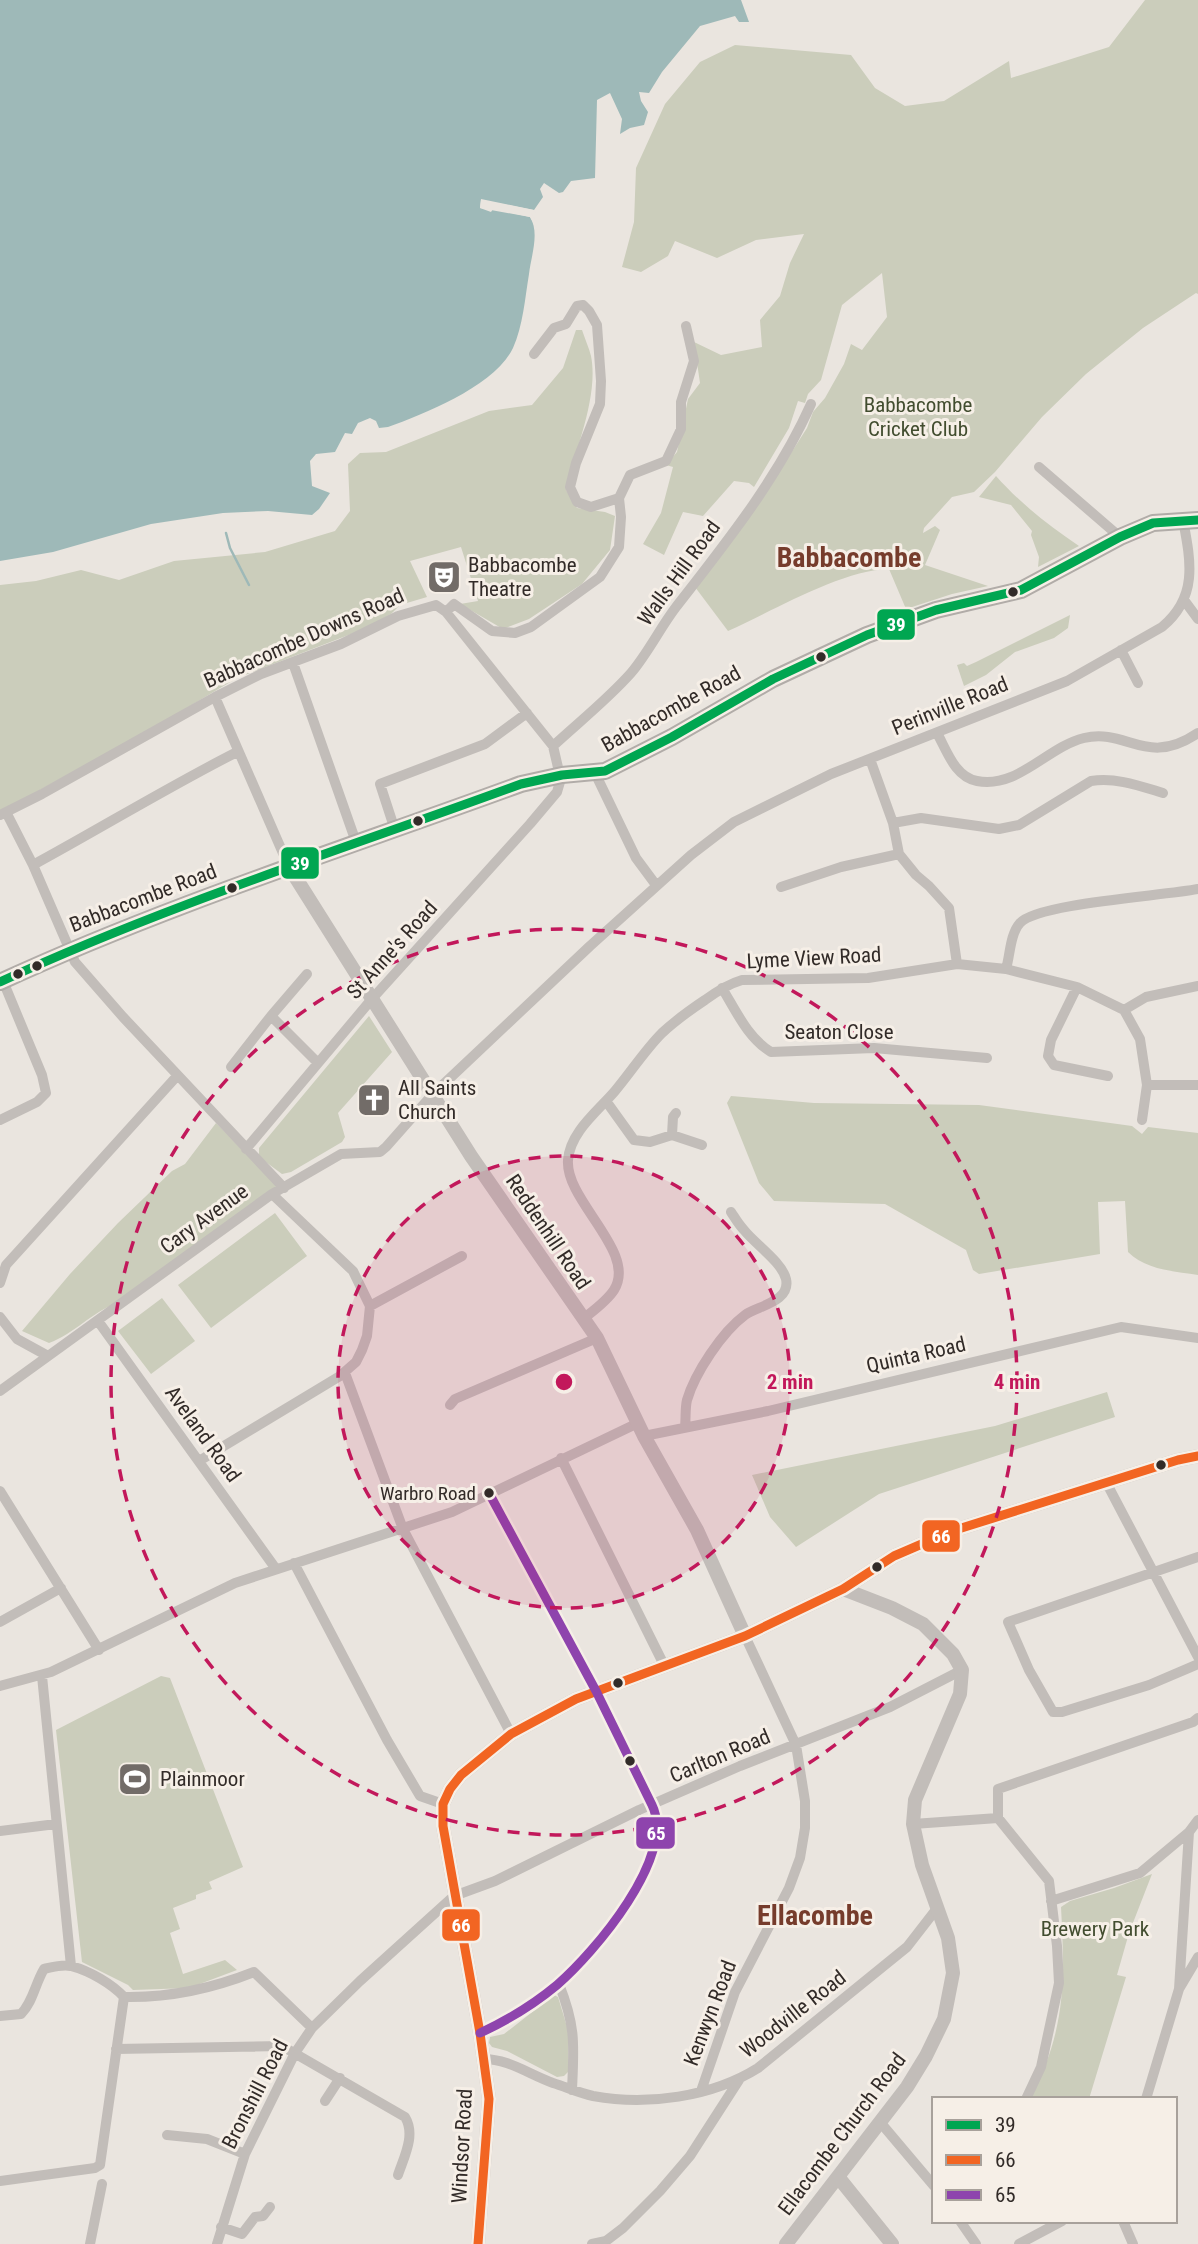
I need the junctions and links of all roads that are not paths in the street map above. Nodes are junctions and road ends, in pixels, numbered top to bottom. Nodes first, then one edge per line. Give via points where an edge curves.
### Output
1 (686, 326) dead end
2 (534, 354) dead end
3 (811, 404) dead end
4 (1039, 467) dead end
5 (620, 498) junction
6 (1191, 520) edge
7 (1120, 537) junction
8 (1184, 600) junction
9 (446, 612) junction
10 (1198, 619) edge
11 (1121, 650) junction
12 (293, 663) junction
13 (1138, 683) dead end
14 (215, 697) junction
15 (527, 713) junction
16 (937, 733) junction
17 (1198, 733) edge
18 (553, 746) junction
19 (237, 752) junction
20 (870, 759) junction
21 (595, 773) junction
22 (561, 776) junction
23 (1163, 793) dead end
24 (3, 814) edge
25 (892, 823) junction
26 (395, 830) junction
27 (356, 842) junction
28 (899, 854) junction
29 (33, 865) junction
30 (289, 867) junction
31 (656, 885) junction
32 (781, 887) dead end
33 (1198, 889) edge
34 (70, 950) junction
35 (957, 964) junction
36 (1006, 969) junction
37 (307, 974) dead end
38 (2, 981) edge
39 (1077, 986) junction
40 (1198, 986) edge
41 (722, 988) junction
42 (371, 1000) junction
43 (1124, 1010) junction
44 (271, 1016) junction
45 (987, 1058) dead end
46 (318, 1063) junction
47 (231, 1067) dead end
48 (177, 1076) junction
49 (1108, 1076) dead end
50 (1147, 1085) junction
51 (1198, 1085) edge
52 (432, 1095) junction
53 (606, 1101) junction
54 (676, 1113) dead end
55 (0, 1120) edge
56 (1142, 1120) dead end
57 (656, 1128) dead end
58 (666, 1137) junction
59 (702, 1145) dead end
60 (246, 1149) junction
61 (284, 1188) junction
62 (272, 1194) junction
63 (731, 1212) dead end
64 (462, 1256) dead end
65 (0, 1283) edge
66 (370, 1306) junction
67 (0, 1317) edge
68 (583, 1319) junction
69 (98, 1321) junction
70 (597, 1338) junction
71 (1198, 1338) edge
72 (48, 1356) junction
73 (345, 1373) junction
74 (0, 1391) edge
75 (450, 1405) dead end
76 (685, 1427) junction
77 (641, 1429) junction
78 (1198, 1456) edge
79 (561, 1458) junction
80 (198, 1461) junction
81 (1106, 1482) junction
82 (0, 1491) edge
83 (489, 1493) junction
84 (403, 1529) junction
85 (1198, 1557) edge
86 (294, 1563) junction
87 (276, 1569) junction
88 (1155, 1572) junction
89 (61, 1587) junction
90 (843, 1589) junction
91 (0, 1622) edge
92 (745, 1636) junction
93 (99, 1650) junction
94 (1198, 1657) edge
95 (1198, 1664) edge
96 (665, 1667) junction
97 (962, 1670) junction
98 (42, 1676) junction
99 (0, 1686) edge
100 (596, 1691) junction
101 (1198, 1718) edge
102 (511, 1734) junction
103 (796, 1745) junction
104 (443, 1804) junction
105 (652, 1805) junction
106 (998, 1818) junction
107 (1198, 1820) edge
108 (56, 1824) junction
109 (913, 1824) junction
110 (0, 1831) edge
111 (1189, 1832) junction
112 (454, 1896) junction
113 (1051, 1901) junction
114 (938, 1908) junction
115 (1198, 1957) edge
116 (71, 1966) junction
117 (558, 1984) junction
118 (1179, 1989) junction
119 (124, 1997) junction
120 (0, 2016) edge
121 (312, 2028) junction
122 (480, 2033) junction
123 (116, 2049) junction
124 (295, 2053) junction
125 (483, 2059) junction
126 (340, 2078) junction
127 (739, 2080) junction
128 (572, 2090) junction
129 (701, 2091) junction
130 (1027, 2097) edge
131 (1147, 2097) edge
132 (325, 2101) dead end
133 (880, 2122) junction
134 (167, 2135) dead end
135 (245, 2154) junction
136 (398, 2175) dead end
137 (839, 2178) junction
138 (0, 2181) edge
139 (102, 2184) dead end
140 (932, 2184) edge
141 (270, 2207) dead end
142 (961, 2223) edge
143 (1058, 2223) edge
144 (1124, 2223) edge
145 (221, 2227) junction
146 (90, 2244) edge
147 (217, 2244) edge
148 (478, 2244) edge
149 (592, 2244) edge
150 (786, 2244) edge
151 (892, 2244) edge
152 (975, 2244) edge
153 (1019, 2244) edge
154 (1133, 2244) edge

1 - 5 street via 694,361 681,402 681,429 666,461 630,475
2 - 5 street via 554,328 566,324 577,306 589,311 597,324 600,404 570,487 577,502 591,507
3 - 18 street, Walls Hill Road via 764,488 632,672
4 - 7 street
5 - 9 street, Babbacombe Downs Road via 619,547 600,577 531,627 515,633 492,631 454,604
6 - 7 main road, Babbacombe Road via 1153,523
6 - 8 street
7 - 21 main road, Babbacombe Road via 1021,590 936,610 820,655 672,737
8 - 10 street
8 - 11 street, Perinville Road via 1171,620
9 - 12 street, Babbacombe Downs Road via 436,605 426,606
9 - 15 street
11 - 13 street
11 - 16 street, Perinville Road via 1067,681
12 - 14 street, Babbacombe Downs Road
12 - 27 street
14 - 19 street
14 - 24 street, Babbacombe Downs Road
15 - 18 street
15 - 26 street via 485,744 380,783
16 - 17 street via 960,773 974,781 990,782 1013,777 1066,744 1087,737 1156,748 1181,745
16 - 20 street, Perinville Road
18 - 22 street
19 - 29 street
19 - 30 street
20 - 25 street
20 - 31 street, Perinville Road via 734,822
21 - 22 main road, Babbacombe Road
21 - 31 street via 636,858
22 - 26 main road, Babbacombe Road via 521,784
22 - 42 street, St Anne's Road via 557,792 530,824
23 - 25 street via 1102,779 1091,781 1019,825 999,829 921,818
24 - 29 street
25 - 28 street
26 - 27 main road, Babbacombe Road
27 - 30 main road, Babbacombe Road
28 - 32 street
28 - 35 street via 949,908
29 - 34 street
30 - 34 main road, Babbacombe Road
30 - 42 street, Reddenhill Road
31 - 52 street, Perinville Road
33 - 36 street via 1027,916 1015,929
34 - 38 main road, Babbacombe Road
34 - 48 street via 75,962
35 - 36 street, Lyme View Road
35 - 41 street, Lyme View Road via 868,978 742,980
36 - 39 street, Lyme View Road
37 - 44 street
38 - 55 street via 46,1093
39 - 43 street, Lyme View Road
39 - 49 street via 1048,1056 1054,1065
40 - 43 street via 1146,997
41 - 45 street, Seaton Close via 751,1034 771,1052 874,1048
41 - 53 street, Lyme View Road via 662,1034
42 - 46 street, St Anne's Road
42 - 52 street, Reddenhill Road
43 - 50 street via 1140,1039
44 - 46 street
44 - 47 street
46 - 60 street, St Anne's Road
48 - 60 street
48 - 65 street via 6,1265
50 - 51 street
50 - 56 street
52 - 61 street, Cary Avenue via 380,1152 341,1154
52 - 68 street, Reddenhill Road
53 - 58 street via 634,1140 642,1143
53 - 68 street, Lyme View Road via 572,1143 568,1157 573,1186 611,1245 620,1268 614,1291
54 - 58 street
57 - 58 street
58 - 59 street
60 - 61 street
61 - 62 street, Cary Avenue
62 - 66 street via 353,1271
62 - 69 street, Cary Avenue
63 - 76 street via 784,1275 786,1285 779,1299 743,1317 709,1355 687,1402
64 - 66 street
66 - 73 street via 362,1350
67 - 72 street via 17,1339
68 - 70 street, Reddenhill Road
69 - 72 street, Cary Avenue
69 - 80 street, Aveland Road
70 - 75 street
70 - 77 street, Reddenhill Road
71 - 76 street, Quinta Road via 1121,1327
72 - 74 street, Cary Avenue
73 - 80 street
73 - 84 street
76 - 77 street, Quinta Road
77 - 79 street
77 - 92 street, Reddenhill Road via 696,1530
78 - 81 street
79 - 83 street
79 - 96 street
80 - 87 street, Aveland Road
81 - 88 street
81 - 90 street via 952,1531 894,1556
82 - 89 street
83 - 84 street
83 - 100 street
84 - 86 street
84 - 102 street
85 - 88 street
86 - 87 street
86 - 104 street via 420,1796
87 - 93 street via 235,1583
88 - 94 street
88 - 95 street via 1008,1622 1029,1670 1053,1712 1062,1712
89 - 91 street
89 - 93 street
90 - 92 street
90 - 97 street via 923,1624 948,1648
92 - 96 street
92 - 103 street, Kenwyn Road
93 - 98 street
96 - 100 street
97 - 103 street, Carlton Road via 890,1707
97 - 109 street, Ellacombe Church Road via 960,1694 915,1800
98 - 99 street
98 - 108 street
100 - 102 street
100 - 105 street
101 - 106 street via 998,1789
102 - 104 street via 461,1775
103 - 105 street, Carlton Road
103 - 129 street, Kenwyn Road via 805,1801 800,1858 735,1992
104 - 112 street, Windsor Road
105 - 112 street, Carlton Road
105 - 117 street via 657,1834 643,1879 599,1943
106 - 109 street
106 - 113 street via 1049,1881
107 - 111 street
108 - 110 street
108 - 116 street
109 - 114 street, Ellacombe Church Road
111 - 113 street via 1140,1873
111 - 118 street
112 - 121 street, Bronshill Road
112 - 122 street, Windsor Road
113 - 130 street via 1059,1983 1041,2067
114 - 127 street, Woodville Road via 907,1947
114 - 133 street, Ellacombe Church Road via 953,1973 944,2019 907,2087
115 - 118 street
116 - 119 street via 97,1977
116 - 120 street via 44,1969 27,2008 21,2014
117 - 122 street
117 - 128 street via 574,2038
118 - 131 street
119 - 121 street via 196,1991 254,1972
119 - 123 street
121 - 124 street, Bronshill Road
122 - 125 street, Windsor Road
123 - 124 street via 282,2046
123 - 138 street via 100,2165
124 - 126 street
124 - 135 street, Bronshill Road
125 - 128 street, Woodville Road via 507,2061
125 - 148 street, Windsor Road via 488,2099
126 - 132 street
126 - 136 street via 405,2117 410,2137
127 - 129 street, Woodville Road
127 - 149 street via 690,2156 660,2191 623,2228 606,2241
128 - 129 street, Woodville Road via 615,2099 656,2099
133 - 137 street, Ellacombe Church Road
133 - 140 street
134 - 135 street via 207,2139
135 - 145 street, Bronshill Road
137 - 150 street, Ellacombe Church Road
137 - 151 street
139 - 146 street
141 - 145 street via 242,2234
142 - 152 street
143 - 153 street
144 - 154 street
145 - 147 street, Bronshill Road

